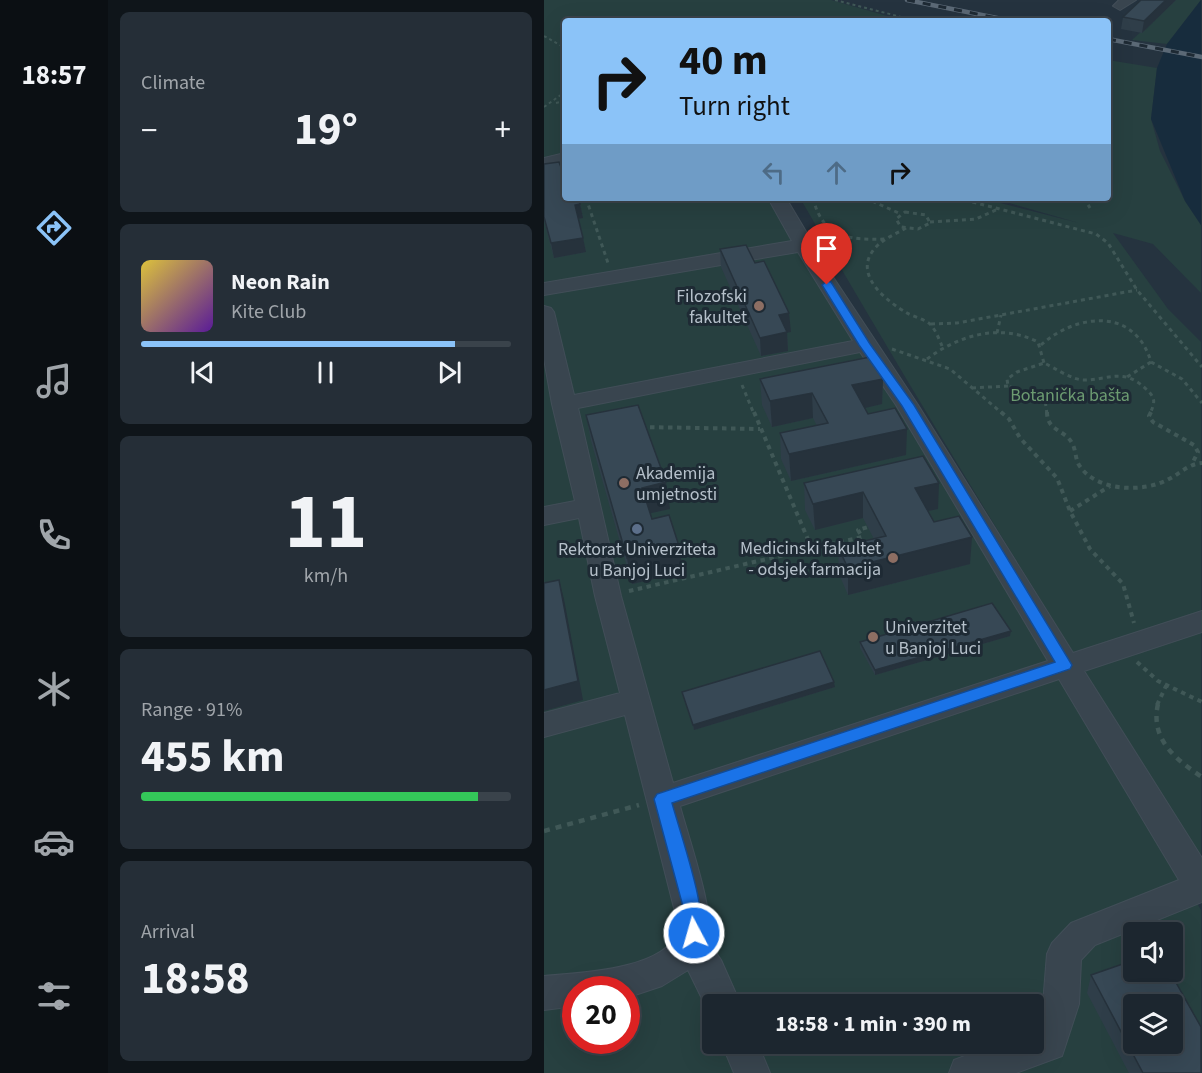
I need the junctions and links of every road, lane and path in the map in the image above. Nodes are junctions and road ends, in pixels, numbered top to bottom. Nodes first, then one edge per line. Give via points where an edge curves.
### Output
1 (835, 0) edge
2 (905, 18) edge
3 (544, 36) edge
4 (562, 46) edge
5 (562, 94) edge
6 (562, 102) edge
7 (549, 104) junction
8 (544, 107) edge
9 (562, 159) edge
10 (544, 164) edge
11 (587, 201) edge
12 (779, 201) edge
13 (813, 201) edge
14 (872, 201) edge
15 (968, 201) edge
16 (1086, 201) edge
17 (1090, 208) dead end
18 (998, 209) junction
19 (901, 214) junction
20 (930, 222) junction
21 (906, 228) junction
22 (888, 238) junction
23 (802, 245) junction
24 (613, 278) junction
25 (544, 289) edge
26 (1137, 290) junction
27 (544, 312) edge
28 (1001, 315) junction
29 (931, 324) junction
30 (997, 333) junction
31 (1041, 345) junction
32 (942, 346) junction
33 (867, 347) junction
34 (927, 359) junction
35 (1152, 362) junction
36 (1044, 363) junction
37 (1201, 367) edge
38 (735, 370) junction
39 (1127, 377) junction
40 (1008, 386) junction
41 (971, 388) junction
42 (1201, 403) edge
43 (563, 404) junction
44 (631, 429) edge
45 (760, 429) junction
46 (1193, 462) junction
47 (1201, 463) edge
48 (1110, 486) junction
49 (589, 507) junction
50 (1070, 511) junction
51 (544, 516) edge
52 (868, 527) edge
53 (862, 537) junction
54 (866, 546) edge
55 (812, 549) junction
56 (608, 596) junction
57 (1201, 621) edge
58 (1125, 645) junction
59 (1064, 665) junction
60 (1166, 686) junction
61 (637, 700) junction
62 (1201, 702) edge
63 (544, 725) edge
64 (1201, 777) edge
65 (663, 799) junction
66 (544, 831) edge
67 (1201, 887) edge
68 (689, 942) junction
69 (544, 993) edge
70 (718, 994) edge
71 (744, 1054) edge
72 (752, 1073) edge
73 (967, 1073) edge

1 - 2 path
3 - 4 path
5 - 7 path
6 - 7 path
7 - 8 path
9 - 10 street
11 - 24 path
12 - 23 street
13 - 22 path via 816,214 839,236
14 - 19 path
15 - 18 path
16 - 17 path
18 - 20 path via 976,219
18 - 26 path via 1096,234 1108,243
19 - 20 path via 921,213
19 - 21 path via 896,221
20 - 21 path via 923,228
21 - 22 path
22 - 29 path via 871,253 867,268 870,279 890,304
23 - 24 street
23 - 33 street
24 - 25 street
26 - 28 path
26 - 37 path
27 - 43 street
28 - 29 path
28 - 30 path
29 - 32 path
30 - 31 path via 1021,336
30 - 32 path via 966,336
31 - 35 path via 1067,326 1106,322 1121,325 1145,342
31 - 36 path
32 - 34 path
33 - 34 path via 897,349
33 - 38 street
33 - 59 street via 907,405
34 - 41 path via 950,369
35 - 39 path
35 - 42 path via 1182,379
36 - 39 path via 1082,380 1099,375
36 - 40 path via 1010,376
38 - 43 street
38 - 45 path
39 - 46 path via 1144,385 1153,395 1155,403 1149,416 1153,422 1194,445 1198,452
40 - 41 path
40 - 48 path via 1045,400 1050,426 1072,442 1080,466
41 - 50 path via 1009,419 1020,438 1043,460 1057,478
43 - 49 street
44 - 45 path
45 - 55 path
46 - 47 path
46 - 48 path via 1160,484
48 - 50 path
49 - 51 street
49 - 56 street
50 - 58 path via 1090,549 1123,584 1137,637
52 - 53 path via 858,530
53 - 54 path
53 - 55 path
55 - 56 path
56 - 61 street
57 - 58 street
58 - 59 street
58 - 60 path via 1142,669
59 - 65 street
59 - 67 street
60 - 62 path
60 - 64 path via 1156,702 1153,719 1175,760
61 - 63 street
61 - 65 street
65 - 66 path
65 - 68 street via 691,903 694,933
67 - 73 street via 1083,934 1064,954 1061,1004 1049,1043
68 - 69 street via 681,958 652,974 607,985
68 - 70 street via 709,971
71 - 72 street

